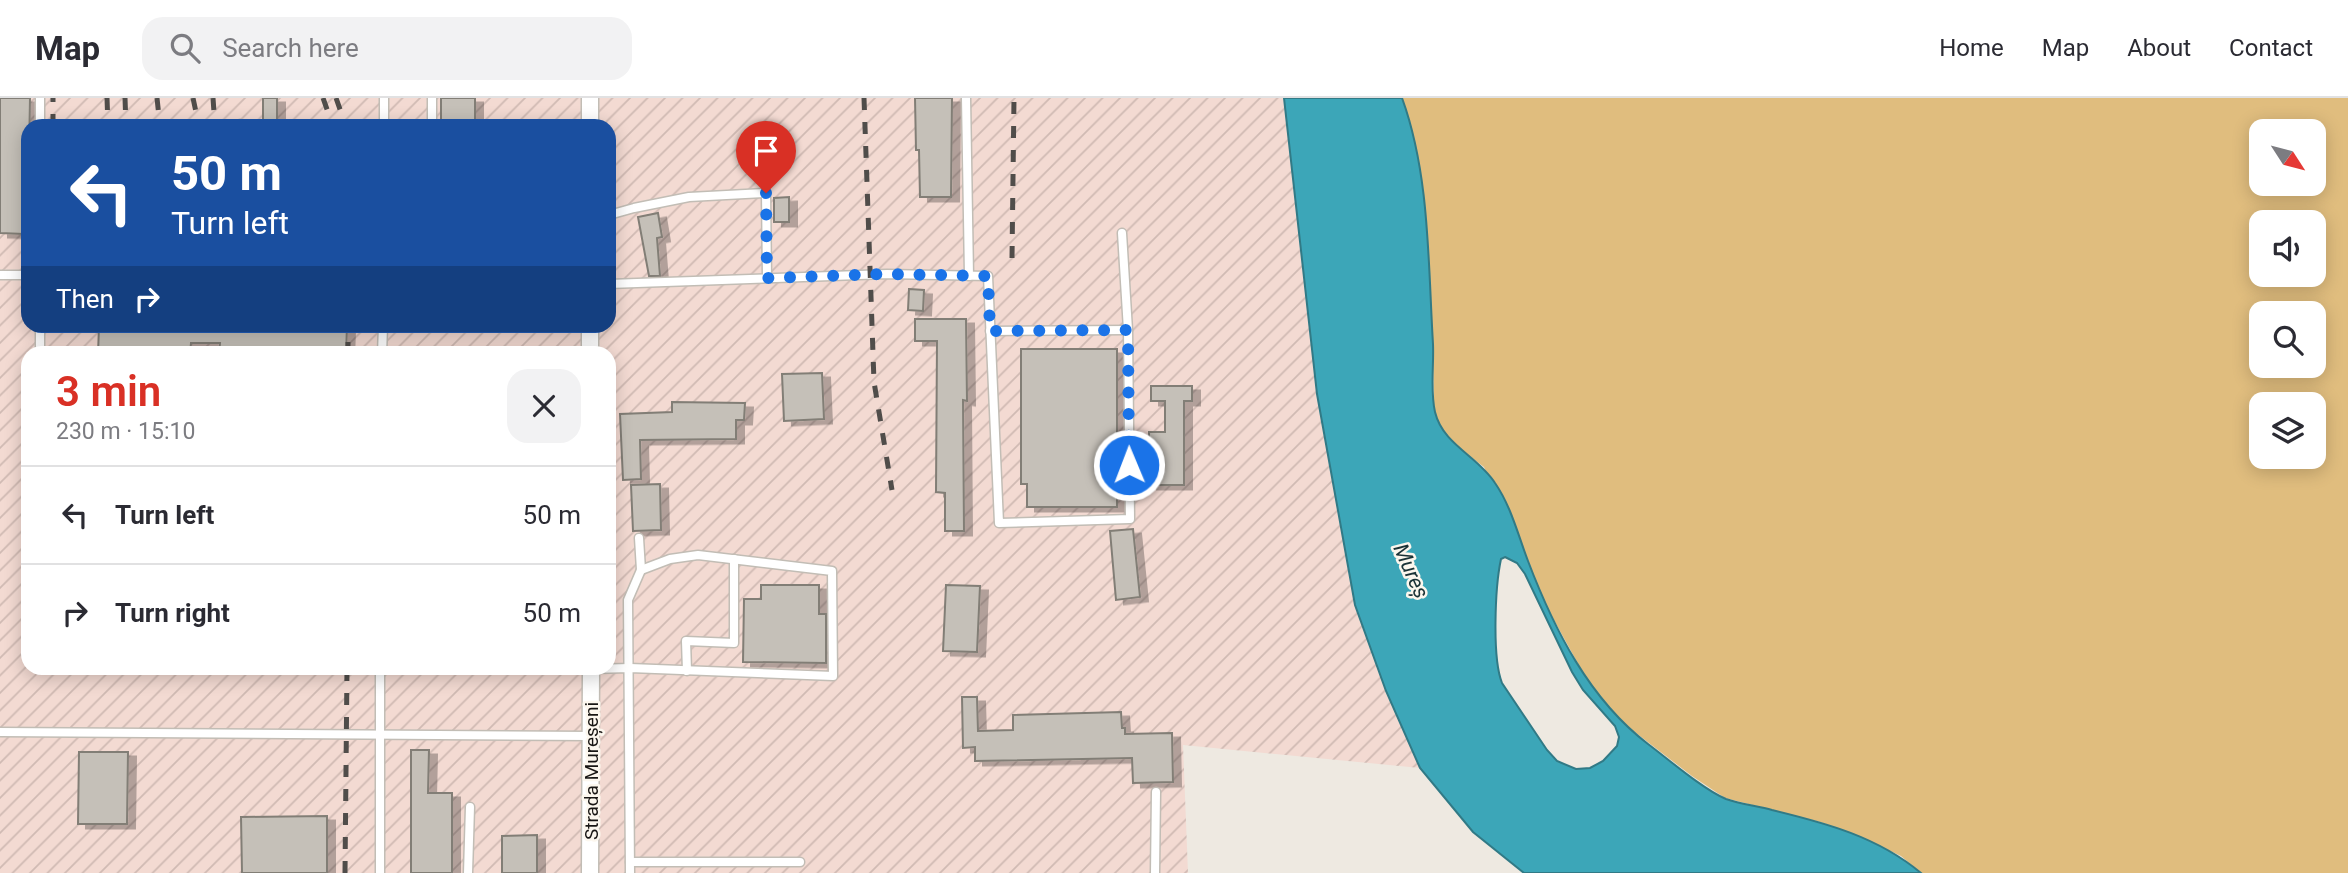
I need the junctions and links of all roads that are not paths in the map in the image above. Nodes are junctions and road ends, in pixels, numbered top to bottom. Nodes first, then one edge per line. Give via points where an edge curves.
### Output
1 (40, 98) edge
2 (384, 98) edge
3 (432, 98) edge
4 (590, 98) edge
5 (966, 98) edge
6 (40, 119) edge
7 (384, 119) edge
8 (432, 119) edge
9 (590, 119) edge
10 (616, 213) edge
11 (1122, 233) dead end
12 (0, 275) edge
13 (21, 275) edge
14 (968, 276) junction
15 (767, 278) junction
16 (616, 284) edge
17 (1128, 330) junction
18 (990, 331) junction
19 (639, 538) dead end
20 (734, 559) junction
21 (641, 570) junction
22 (616, 668) edge
23 (630, 668) junction
24 (687, 671) junction
25 (380, 675) edge
26 (591, 675) edge
27 (0, 732) edge
28 (380, 735) junction
29 (590, 736) junction
30 (1156, 792) dead end
31 (470, 807) dead end
32 (630, 862) junction
33 (800, 862) dead end
34 (380, 873) edge
35 (468, 873) edge
36 (590, 873) edge
37 (630, 873) edge
38 (1155, 873) edge

1 - 6 lane
2 - 7 lane
3 - 8 lane
4 - 9 street
5 - 14 lane
10 - 15 lane via 689,197 766,193
11 - 17 lane
12 - 13 lane
14 - 15 lane
14 - 18 lane via 988,276
15 - 16 lane
17 - 18 lane
17 - 18 lane via 1129,519 999,523
19 - 21 lane
20 - 21 lane via 698,555
20 - 24 lane via 734,643 687,642
20 - 24 lane via 832,571 833,676
21 - 23 lane via 628,600
22 - 23 lane
23 - 24 lane
23 - 32 lane
25 - 28 lane
26 - 29 street, Strada Mureșeni
27 - 28 lane
28 - 29 lane
28 - 34 lane
29 - 36 street, Strada Mureșeni
30 - 38 lane
31 - 35 lane
32 - 33 lane
32 - 37 lane

